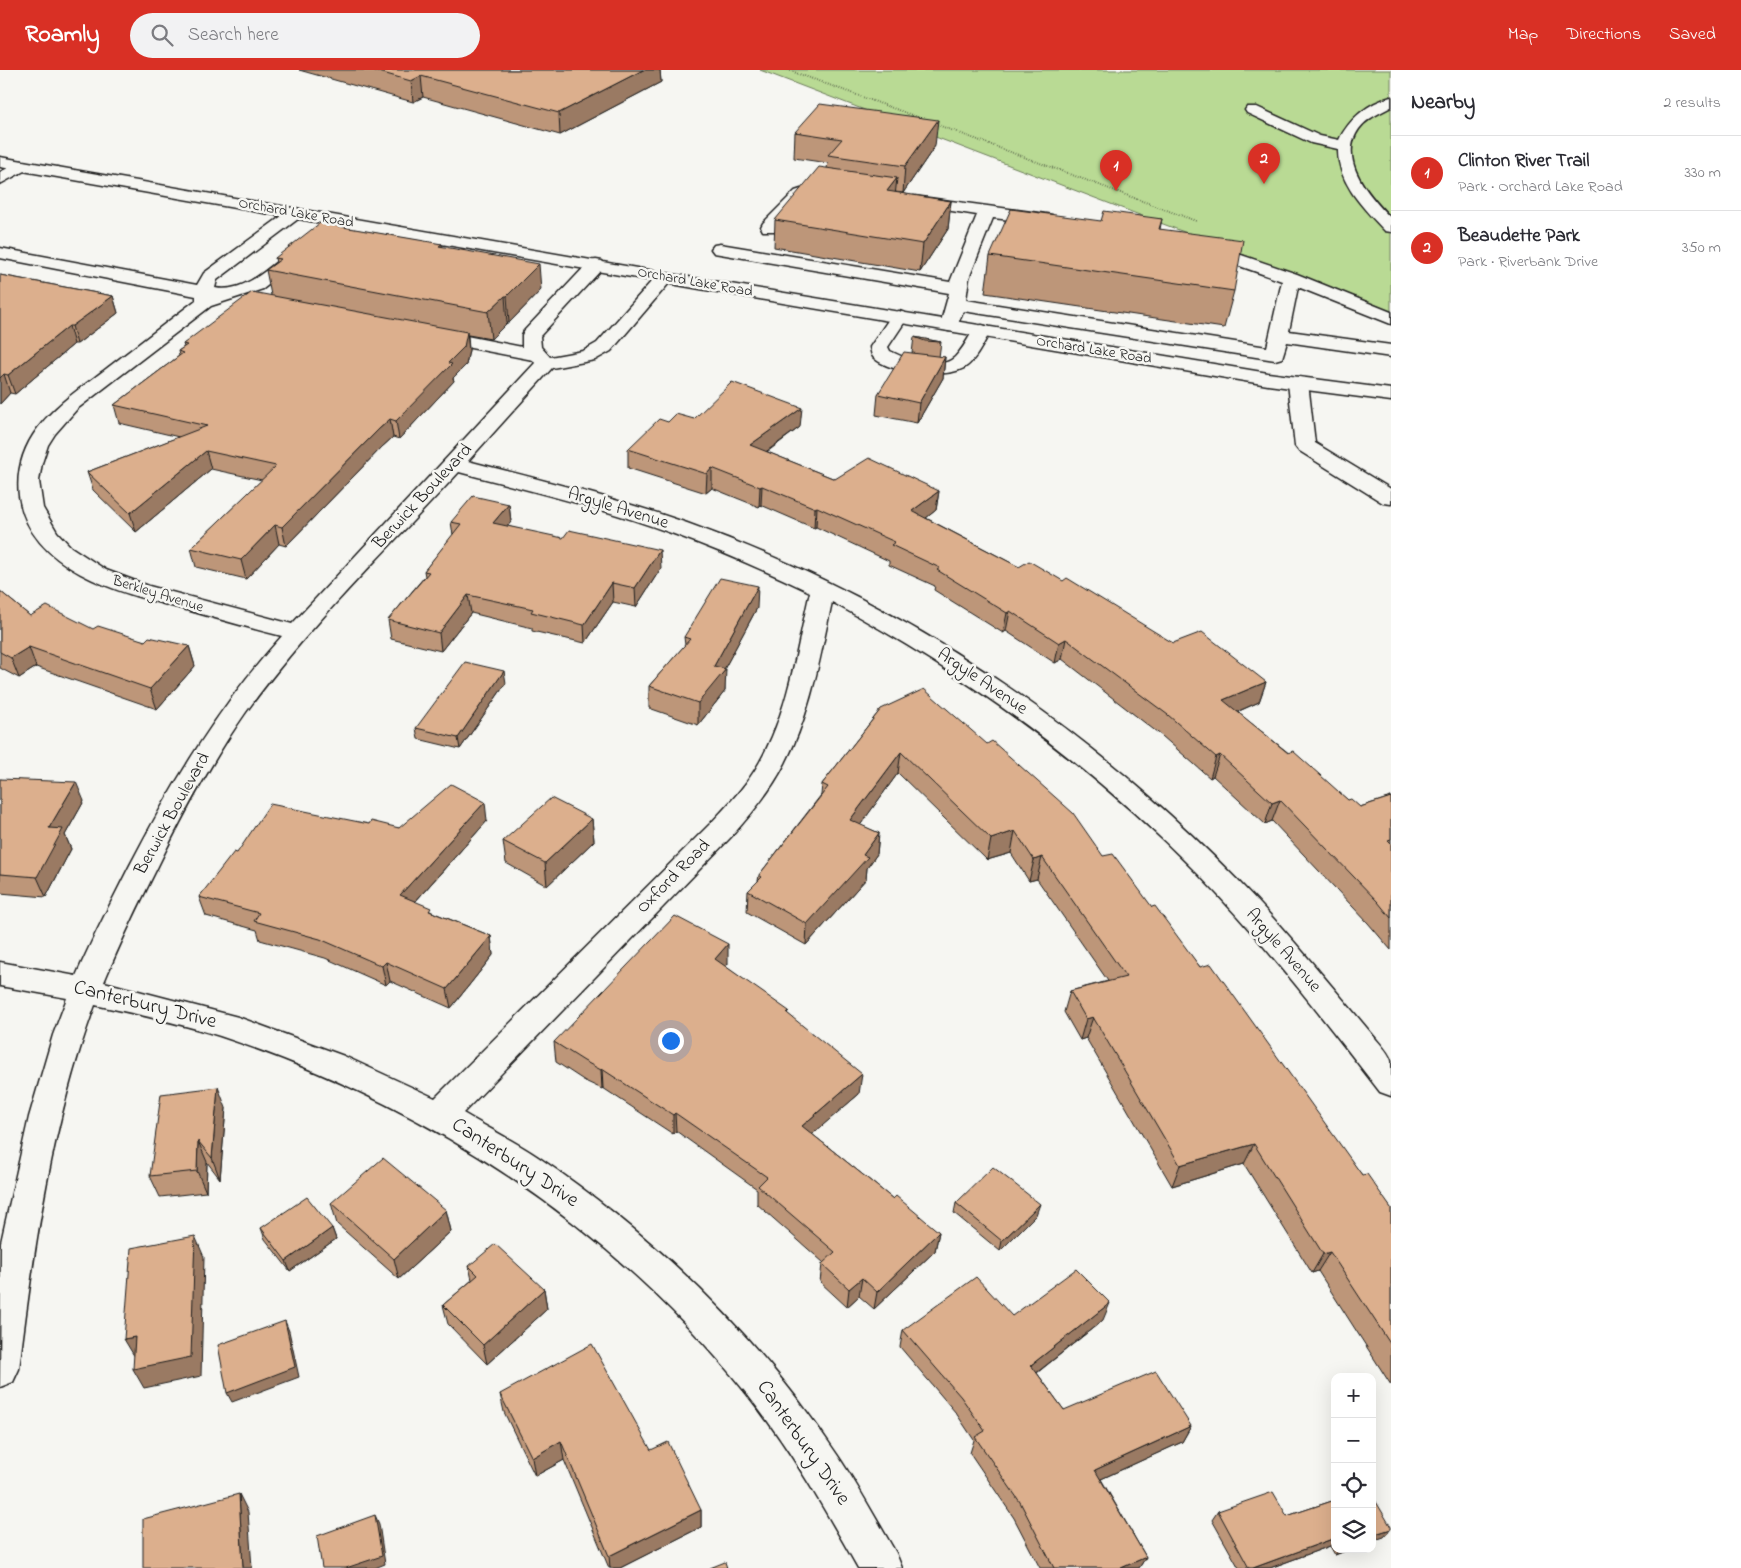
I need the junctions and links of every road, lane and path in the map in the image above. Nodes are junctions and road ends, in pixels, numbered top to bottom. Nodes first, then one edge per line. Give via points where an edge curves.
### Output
1 (788, 70) edge
2 (1391, 101) edge
3 (1252, 110) dead end
4 (926, 121) edge
5 (935, 124) edge
6 (1345, 146) junction
7 (0, 162) edge
8 (22, 166) junction
9 (0, 179) edge
10 (818, 187) edge
11 (903, 200) edge
12 (987, 212) junction
13 (296, 213) junction
14 (340, 220) junction
15 (1065, 221) edge
16 (1200, 223) dead end
17 (1391, 226) edge
18 (768, 227) dead end
19 (1191, 243) edge
20 (720, 249) dead end
21 (0, 253) edge
22 (596, 265) junction
23 (664, 278) junction
24 (1291, 278) junction
25 (226, 296) junction
26 (205, 297) junction
27 (957, 297) junction
28 (261, 302) edge
29 (899, 317) junction
30 (1391, 318) edge
31 (949, 325) junction
32 (982, 331) junction
33 (415, 332) edge
34 (1278, 335) junction
35 (1391, 351) edge
36 (1274, 354) junction
37 (542, 359) junction
38 (1268, 379) junction
39 (1298, 383) junction
40 (1391, 395) edge
41 (454, 464) junction
42 (1391, 498) edge
43 (823, 588) junction
44 (298, 633) junction
45 (0, 974) edge
46 (86, 989) junction
47 (1391, 1083) edge
48 (440, 1115) junction
49 (0, 1369) edge
50 (881, 1568) edge

1 - 4 path
2 - 6 street via 1362,117 1353,126
3 - 6 street via 1316,140
5 - 16 path
6 - 17 street via 1345,159 1353,183 1367,204
7 - 8 street, Orchard Lake Road
8 - 9 street
8 - 13 street, Orchard Lake Road
10 - 18 street via 809,186
11 - 12 street
12 - 15 street
12 - 27 street via 960,278
13 - 14 street, Orchard Lake Road
13 - 26 street, Berkley Avenue via 210,277
14 - 22 street, Orchard Lake Road
14 - 25 street via 257,285
19 - 24 street
20 - 27 street
21 - 26 street
22 - 23 street, Orchard Lake Road
22 - 37 street via 531,335 532,348
23 - 29 street, Orchard Lake Road
23 - 37 street via 604,347 588,356
24 - 30 street
24 - 34 street
25 - 26 street
25 - 28 street
26 - 44 street, Berkley Avenue via 84,392 57,418 38,445 31,463 28,482 32,508 54,542 98,575 141,592
27 - 31 street
27 - 36 street
29 - 31 street, Orchard Lake Road
29 - 32 street via 879,347 881,354 923,368 949,368 960,362
31 - 32 street, Orchard Lake Road
32 - 38 street, Orchard Lake Road
33 - 37 street
34 - 35 street
34 - 36 street
36 - 38 street
37 - 41 street, Berwick Boulevard
38 - 39 street, Orchard Lake Road
39 - 40 street, Orchard Lake Road
39 - 42 street via 1305,446
41 - 43 street, Argyle Avenue via 634,512 728,546
41 - 44 street, Berwick Boulevard
43 - 47 street, Argyle Avenue via 909,634 988,684 1059,735 1133,796 1249,910 1316,987
43 - 48 street, Oxford Road via 791,723 771,765 749,798
44 - 46 street, Berwick Boulevard via 238,705 191,776 111,931
45 - 46 street, Canterbury Drive
46 - 48 street, Canterbury Drive via 226,1026 303,1053
46 - 49 street, Berwick Boulevard via 69,1034 31,1173
48 - 50 street, Canterbury Drive via 506,1153 581,1205 683,1293 768,1389 813,1450

